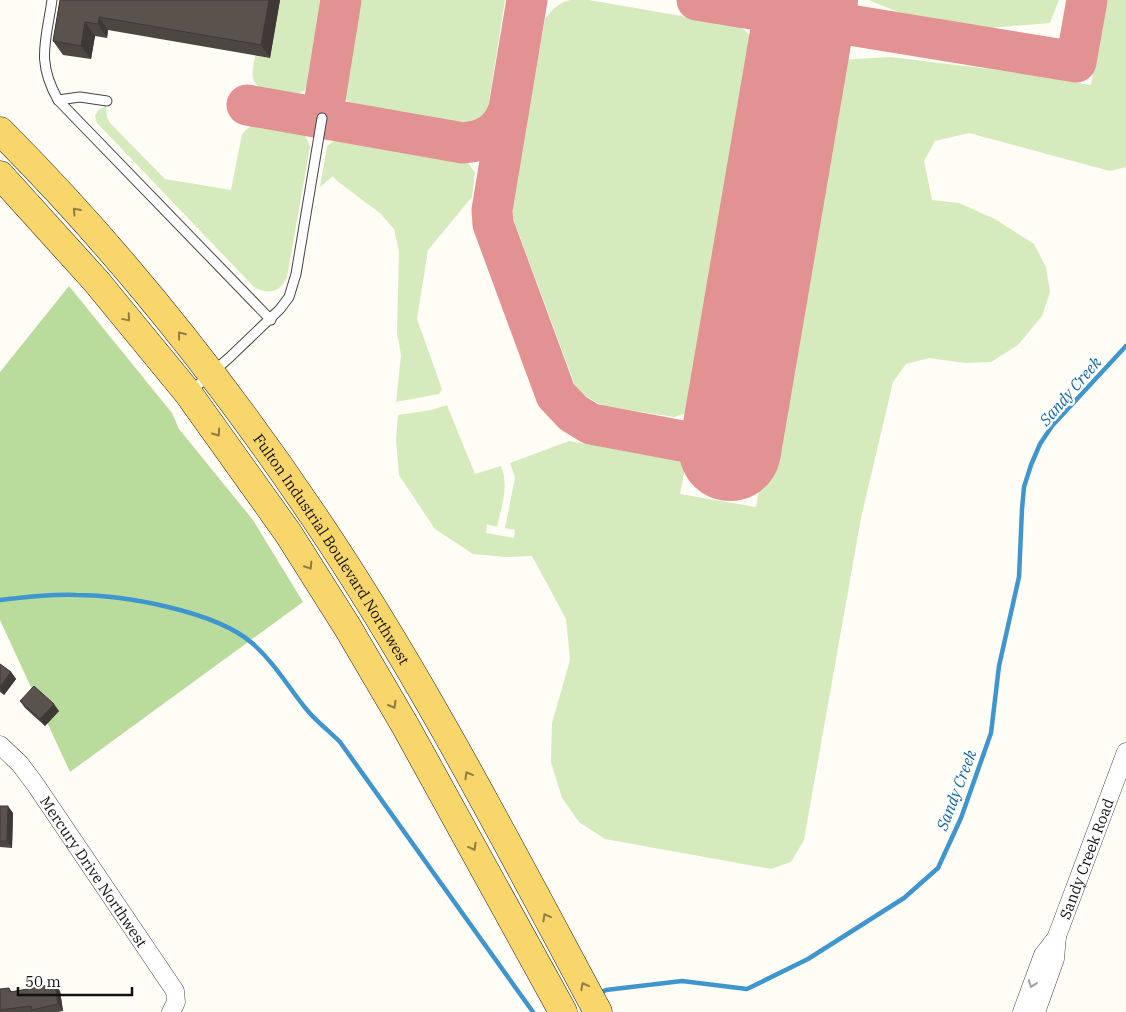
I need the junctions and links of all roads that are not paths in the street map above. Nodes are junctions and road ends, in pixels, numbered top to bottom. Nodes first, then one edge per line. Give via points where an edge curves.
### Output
1 (52, 0) edge
2 (58, 100) junction
3 (107, 101) dead end
4 (322, 118) dead end
5 (0, 131) edge
6 (0, 176) edge
7 (270, 320) junction
8 (211, 373) junction
9 (188, 393) junction
10 (0, 745) edge
11 (1126, 752) edge
12 (1057, 936) junction
13 (174, 1007) edge
14 (563, 1012) edge
15 (598, 1012) edge
16 (1022, 1012) edge
17 (1036, 1012) edge

1 - 2 lane via 43,62 47,81
2 - 3 lane via 80,97
2 - 7 lane
4 - 7 lane via 296,274 289,297
8 -> 5 main road, Fulton Industrial Boulevard Northwest via 116,255
6 -> 9 main road, Fulton Industrial Boulevard Northwest via 96,281
7 - 8 lane
8 - 9 lane
15 -> 8 main road, Fulton Industrial Boulevard Northwest via 376,614 315,519
9 -> 14 main road, Fulton Industrial Boulevard Northwest via 288,533 348,628
10 - 13 street, Mercury Drive Northwest via 36,784 175,991
11 - 12 street, Sandy Creek Road
12 -> 16 street, Sandy Creek Road via 1043,955
12 - 17 street, Sandy Creek Road via 1055,960

